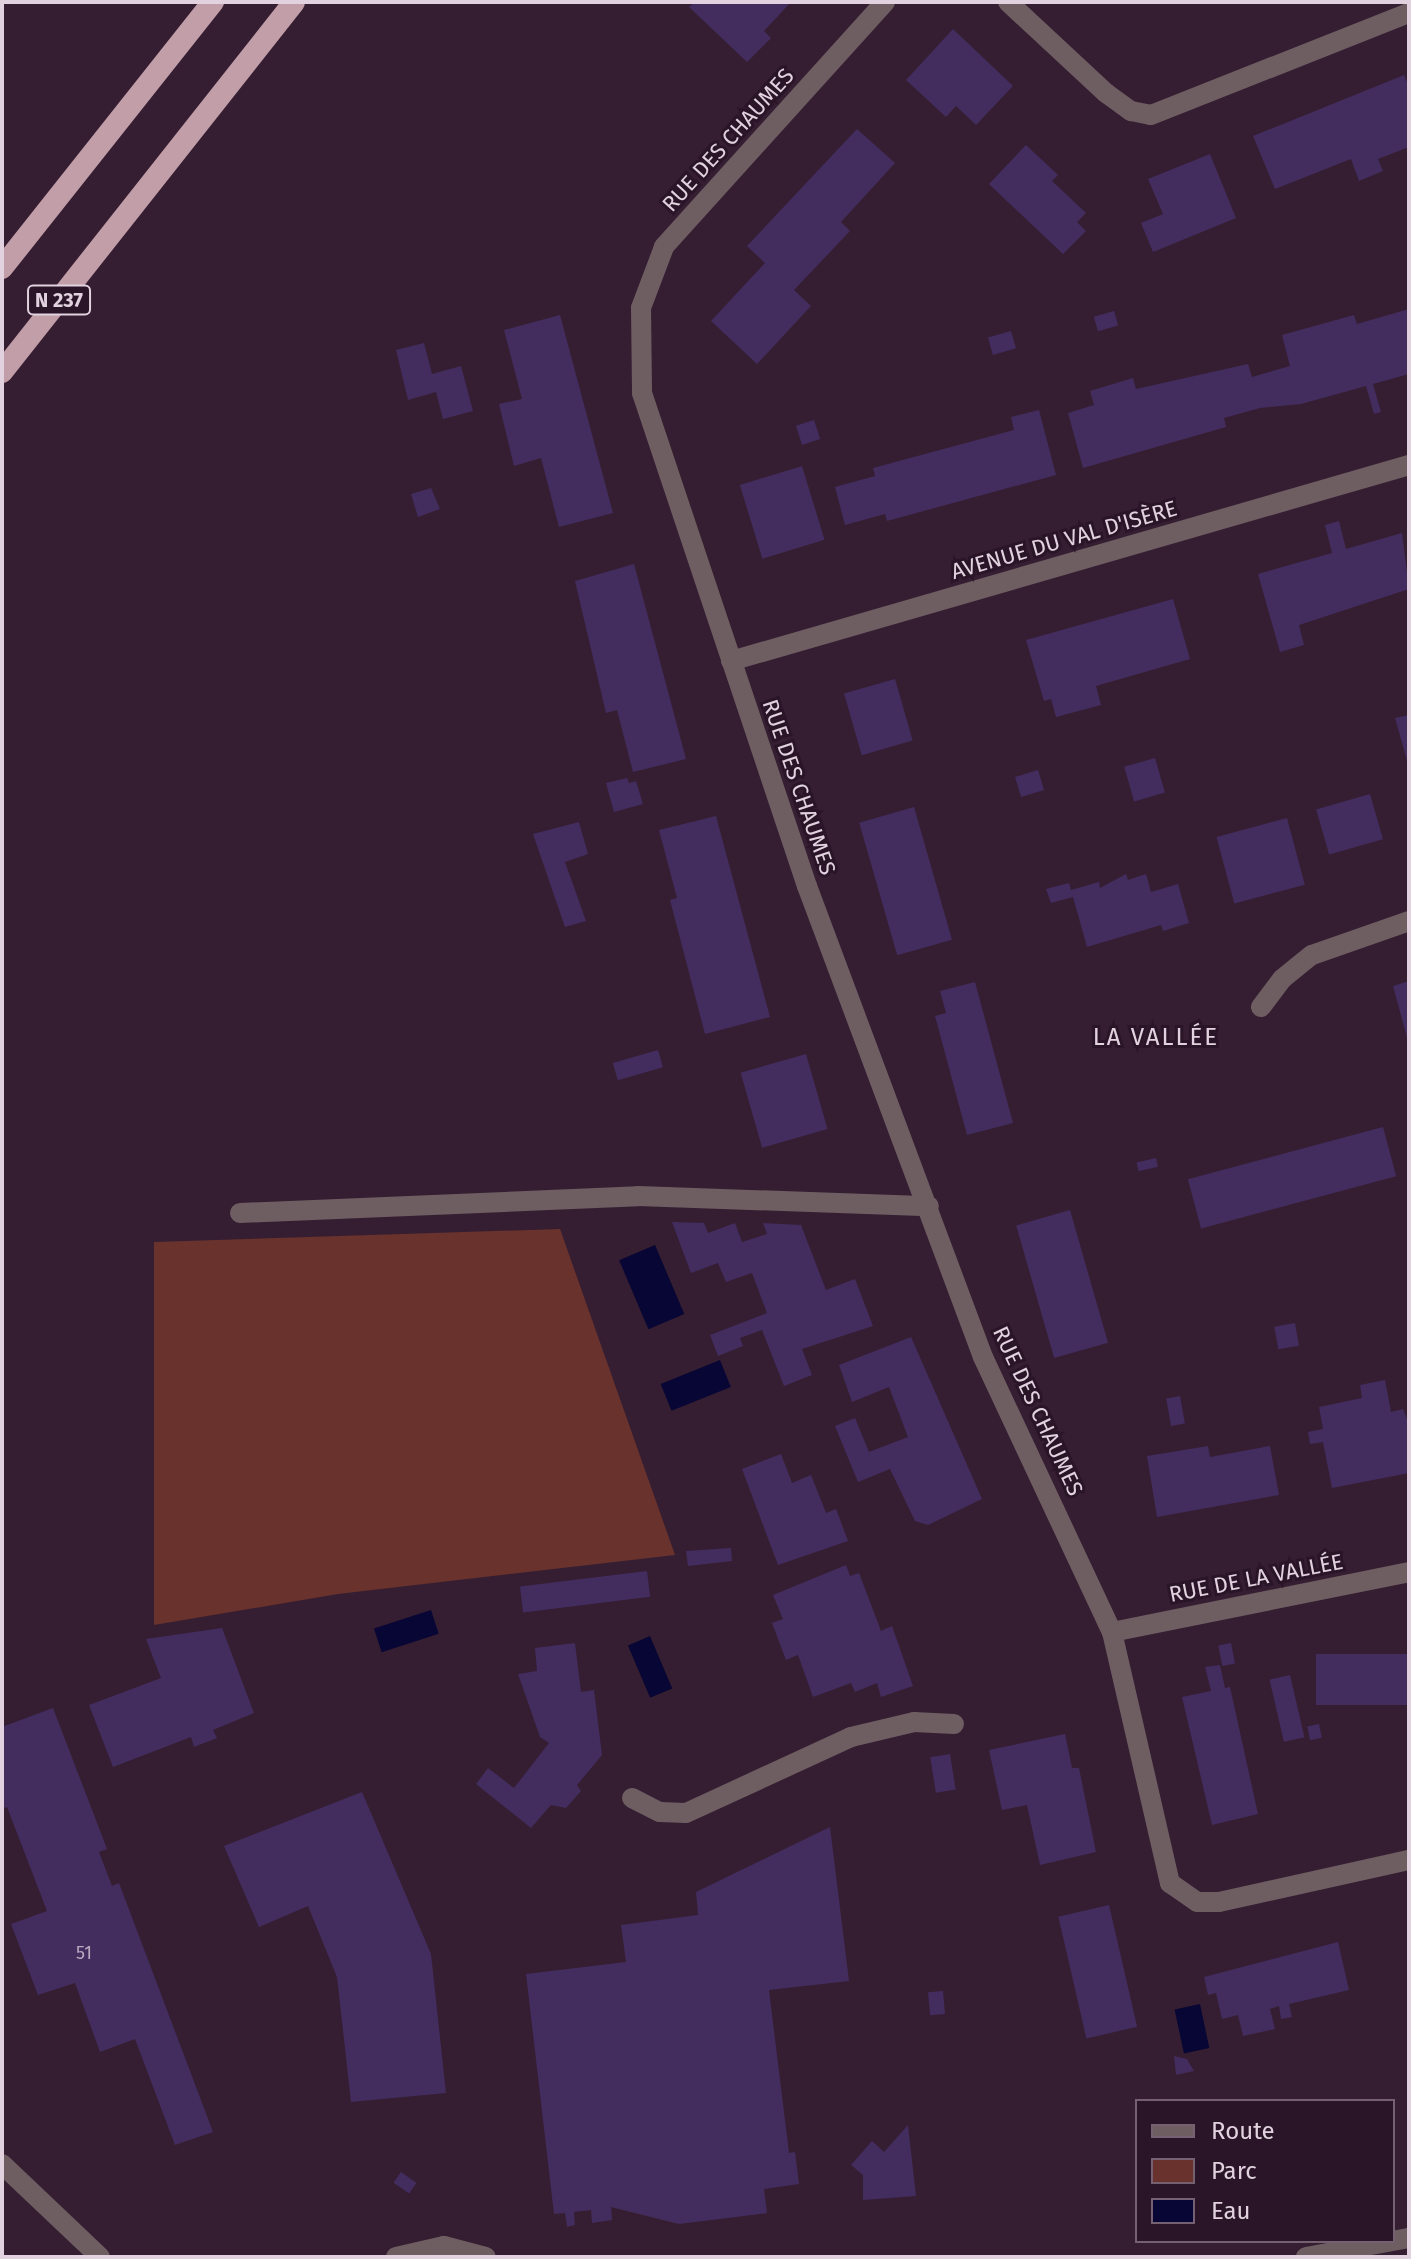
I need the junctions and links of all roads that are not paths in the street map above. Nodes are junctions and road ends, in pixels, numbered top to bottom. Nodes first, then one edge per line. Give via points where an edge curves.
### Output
1 (213, 2) edge
2 (294, 2) edge
3 (885, 2) edge
4 (1008, 2) edge
5 (1409, 13) edge
6 (2, 268) edge
7 (2, 372) edge
8 (1409, 465) edge
9 (731, 661) junction
10 (1409, 921) edge
11 (1261, 1007) dead end
12 (929, 1206) junction
13 (240, 1213) dead end
14 (1409, 1572) edge
15 (1112, 1632) junction
16 (954, 1724) dead end
17 (632, 1798) dead end
18 (1409, 1860) edge
19 (2, 2164) edge
20 (1382, 2243) edge
21 (94, 2250) edge
22 (447, 2252) edge
23 (114, 2257) edge
24 (396, 2257) edge
25 (486, 2257) edge
26 (1306, 2257) edge

1 - 6 highway, N 237
2 - 7 highway, N 237
3 - 9 street, RUE DES CHAUMES via 664,247 641,308 642,393
4 - 5 street via 1106,93 1131,111 1151,115
8 - 9 street, AVENUE DU VAL D'ISÈRE
9 - 12 street, RUE DES CHAUMES via 807,886
10 - 11 street via 1312,955 1282,979
12 - 13 street via 638,1196
12 - 15 street, RUE DES CHAUMES via 983,1357
14 - 15 street, RUE DE LA VALLÉE
15 - 18 street, RUE DES CHAUMES via 1164,1868 1183,1896 1219,1902
16 - 17 street via 914,1722 877,1729 686,1813 660,1812
19 - 21 street
20 - 26 street
21 - 23 street
22 - 24 street
22 - 25 street

